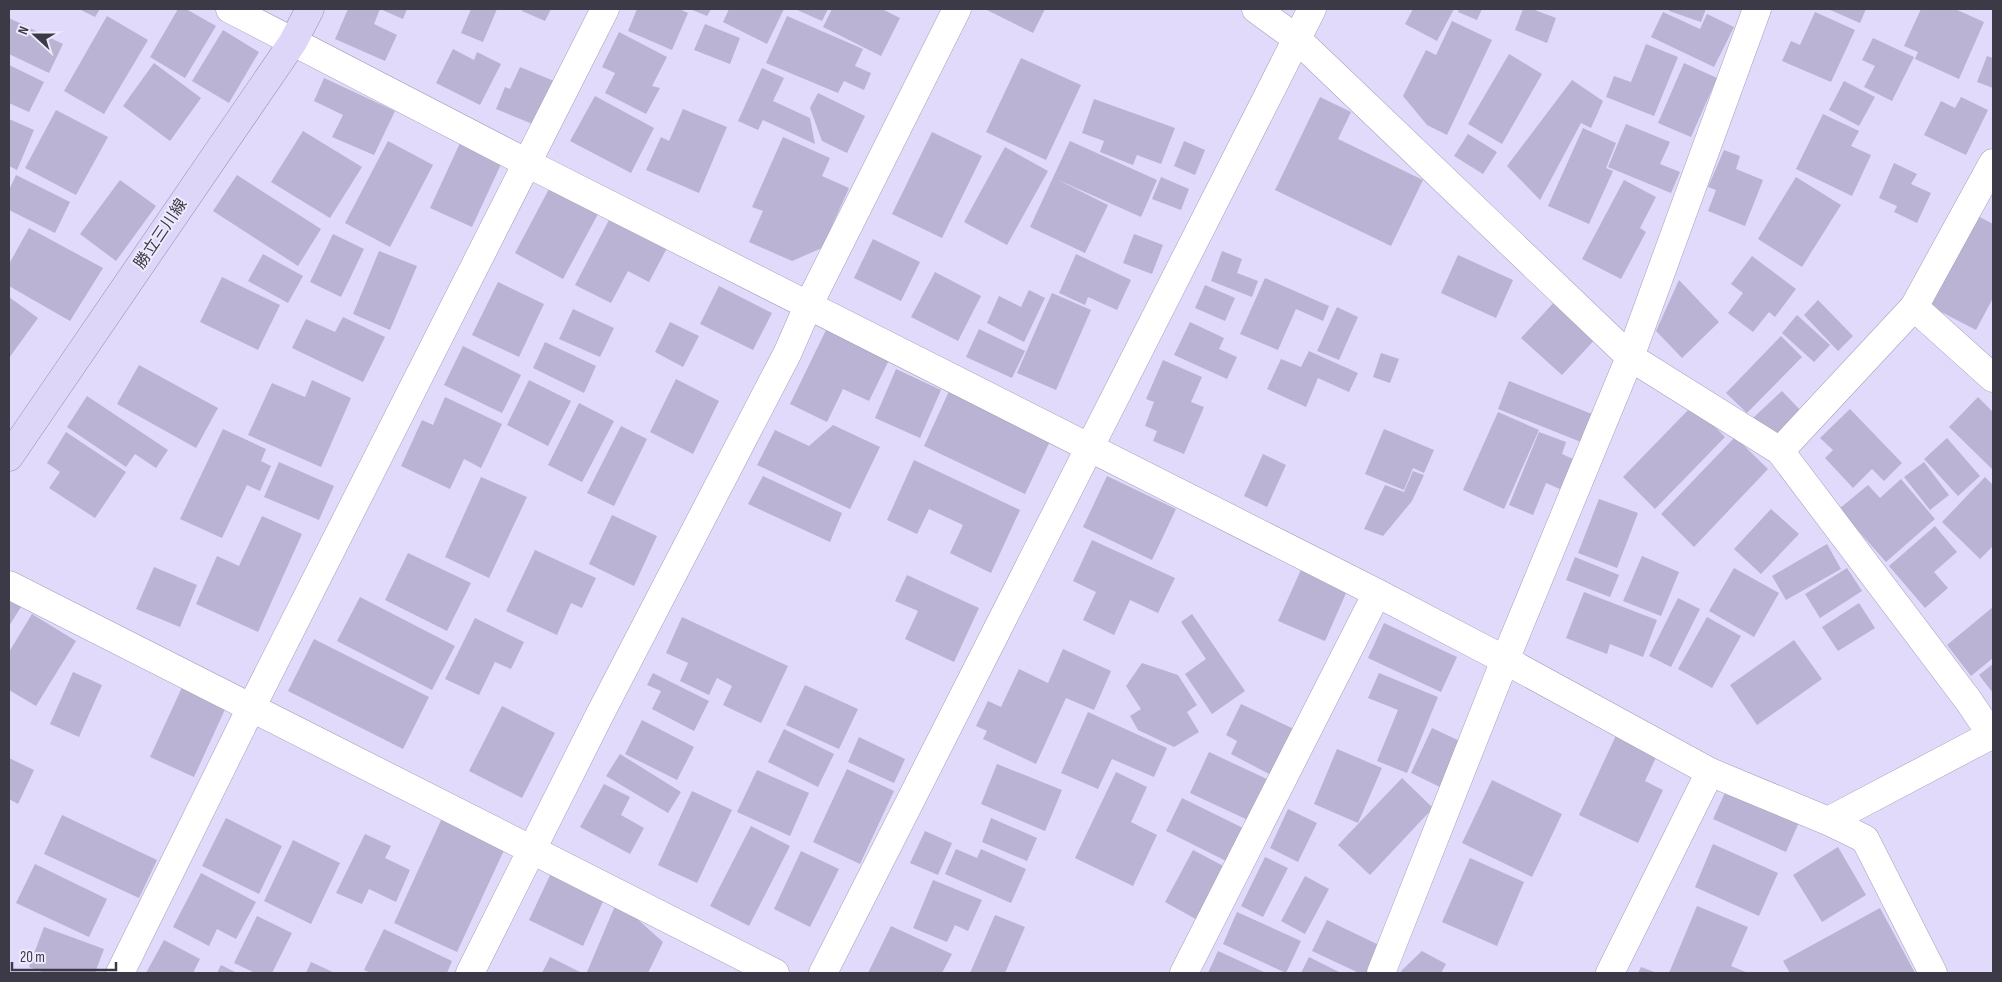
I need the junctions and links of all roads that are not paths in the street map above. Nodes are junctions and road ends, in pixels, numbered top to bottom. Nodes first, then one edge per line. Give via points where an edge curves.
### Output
1 (230, 9) edge
2 (310, 9) edge
3 (605, 9) edge
4 (957, 9) edge
5 (1256, 9) edge
6 (1312, 9) edge
7 (1757, 9) edge
8 (1297, 39) junction
9 (293, 42) junction
10 (1993, 163) edge
11 (527, 164) junction
12 (808, 306) junction
13 (1914, 307) junction
14 (1630, 357) junction
15 (1993, 378) edge
16 (1089, 448) junction
17 (1780, 450) junction
18 (9, 457) edge
19 (9, 585) edge
20 (1376, 593) junction
21 (1505, 660) junction
22 (251, 708) junction
23 (1993, 735) edge
24 (1710, 772) junction
25 (1828, 821) junction
26 (532, 850) junction
27 (120, 973) edge
28 (470, 973) edge
29 (774, 973) edge
30 (823, 973) edge
31 (1184, 973) edge
32 (1381, 973) edge
33 (1610, 973) edge
34 (1933, 973) edge

1 - 9 street
2 - 9 main road, 勝立三川線
3 - 11 street
4 - 12 street
5 - 8 street
6 - 8 street
7 - 14 street
8 - 14 street
8 - 16 street
9 - 11 street
9 - 18 main road, 勝立三川線
10 - 13 street
11 - 12 street
11 - 22 street
12 - 16 street
12 - 26 street via 788,352
13 - 15 street
13 - 17 street
14 - 17 street
14 - 21 street
16 - 20 street
16 - 30 street
17 - 23 street
19 - 22 street
20 - 21 street
20 - 31 street
21 - 24 street
21 - 32 street
22 - 26 street
22 - 27 street
23 - 25 street
24 - 25 street
24 - 33 street
25 - 34 street via 1865,839
26 - 28 street
26 - 29 street

